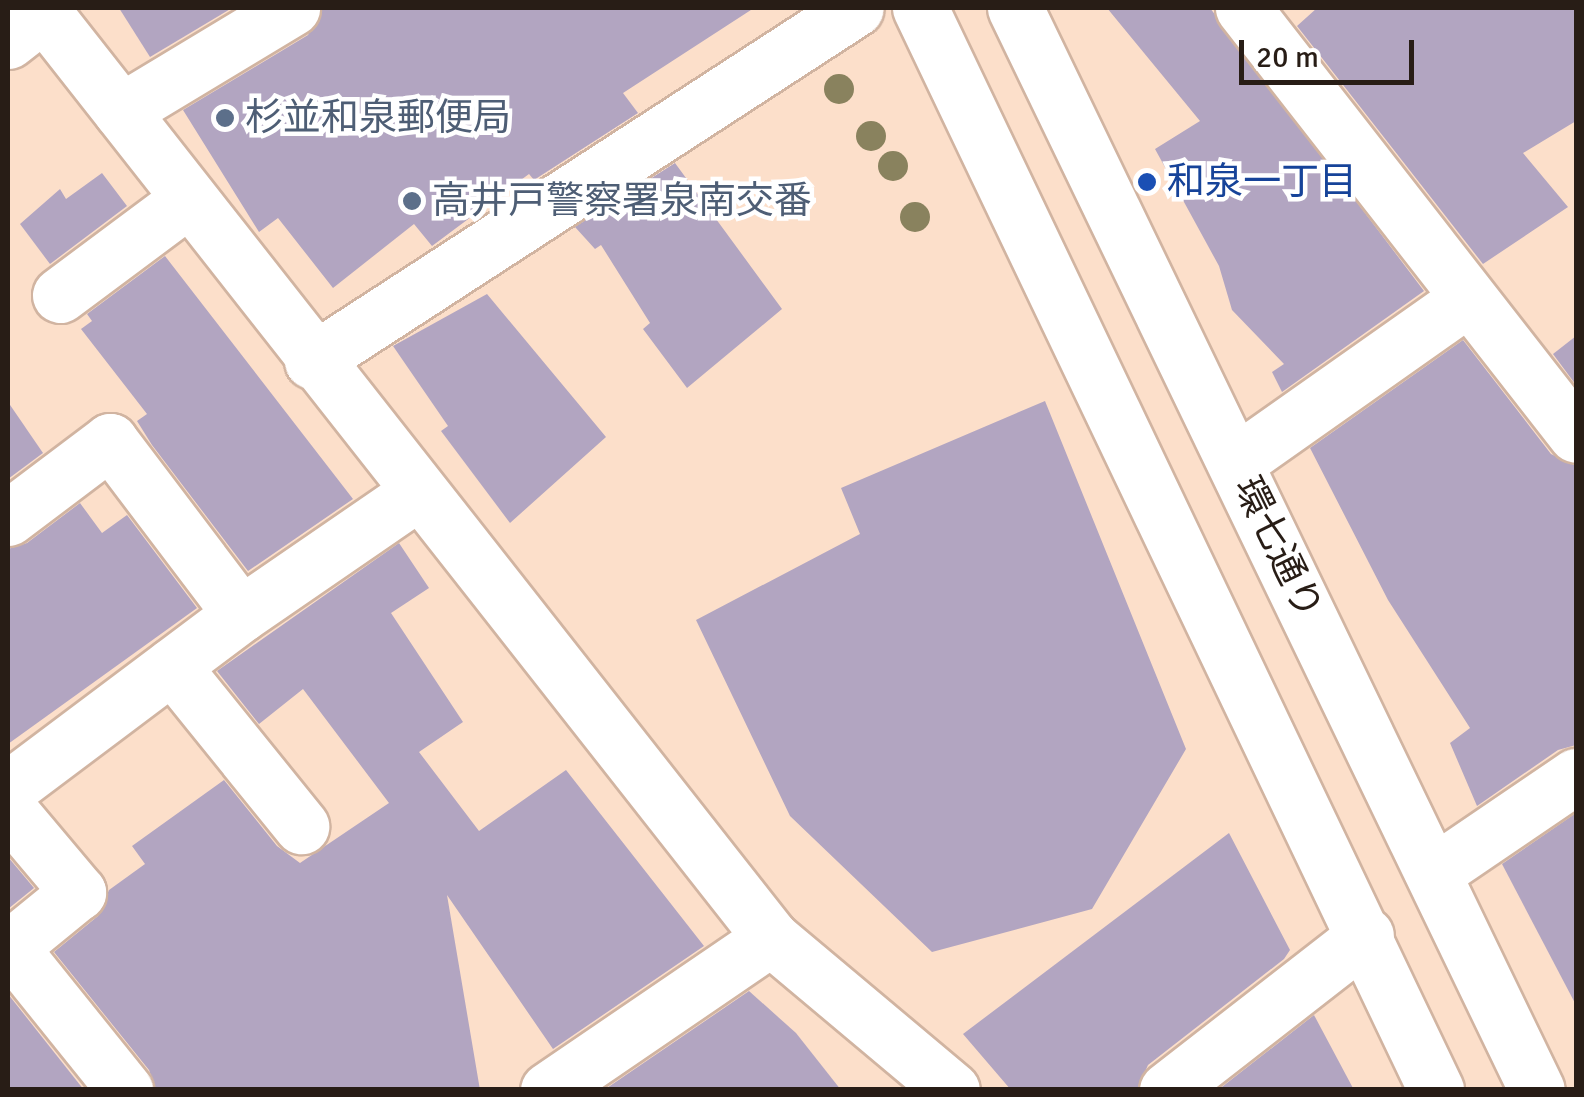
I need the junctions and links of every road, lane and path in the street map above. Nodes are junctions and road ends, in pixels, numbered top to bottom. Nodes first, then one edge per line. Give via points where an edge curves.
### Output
1 (292, 8) edge
2 (856, 8) edge
3 (920, 8) edge
4 (1016, 8) edge
5 (1243, 8) edge
6 (30, 20) edge
7 (121, 111) junction
8 (189, 199) junction
9 (60, 295) dead end
10 (1467, 299) junction
11 (312, 361) junction
12 (1576, 436) edge
13 (1236, 462) junction
14 (417, 493) junction
15 (8, 518) edge
16 (241, 614) junction
17 (172, 666) junction
18 (1576, 776) edge
19 (8, 789) edge
20 (8, 809) edge
21 (302, 826) dead end
22 (1436, 871) junction
23 (1366, 935) junction
24 (770, 938) junction
25 (9, 948) edge
26 (125, 1090) edge
27 (548, 1090) edge
28 (952, 1090) edge
29 (1166, 1090) edge
30 (1436, 1090) edge
31 (1537, 1090) edge

1 - 7 street
2 - 11 street
3 - 23 street
4 - 13 street, 環七通り
5 - 10 street
6 - 7 street
7 - 8 street
8 - 9 street
8 - 11 street
10 - 12 street
10 - 13 street
11 - 14 street
13 - 22 street, 環七通り
14 - 16 street
14 - 24 street
15 - 16 street via 110,441
16 - 17 street
17 - 19 street
17 - 21 street
18 - 22 street
20 - 25 street via 78,892
22 - 31 street, 環七通り
23 - 29 street
23 - 30 street
24 - 27 street
24 - 28 street
25 - 26 street

